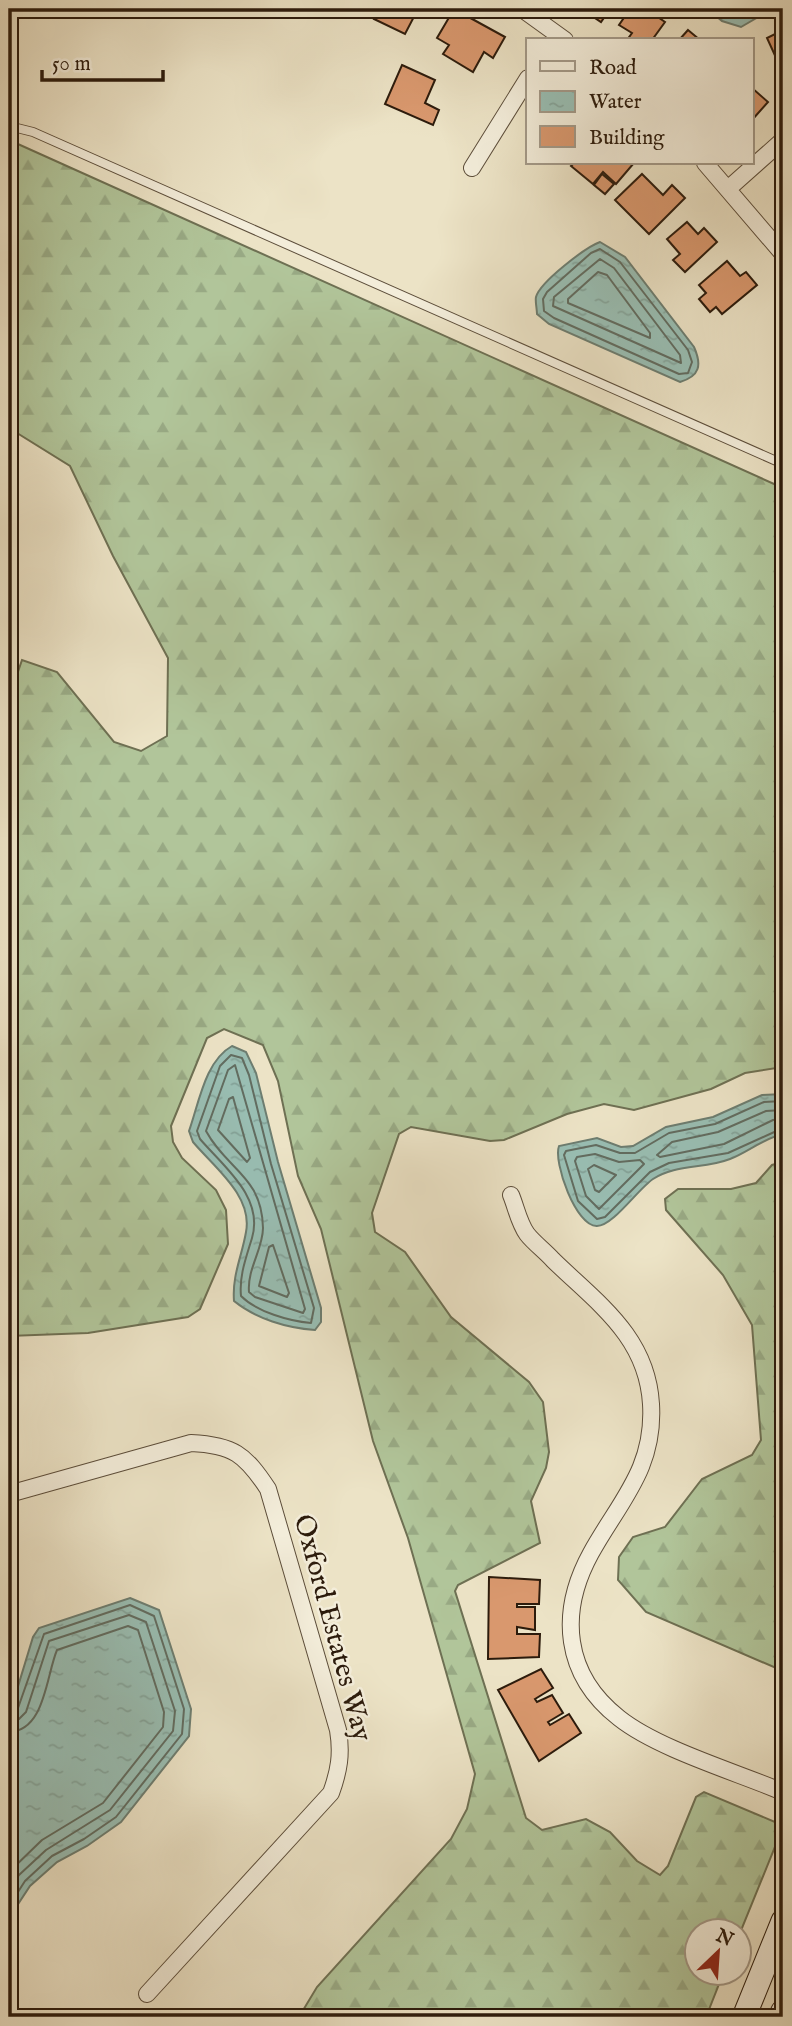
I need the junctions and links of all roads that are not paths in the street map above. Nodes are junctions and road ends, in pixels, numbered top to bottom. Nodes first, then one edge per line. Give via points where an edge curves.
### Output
1 (522, 9) edge
2 (559, 38) edge
3 (526, 81) edge
4 (9, 126) edge
5 (783, 140) edge
6 (706, 164) edge
7 (472, 168) dead end
8 (729, 188) junction
9 (783, 254) edge
10 (783, 464) edge
11 (511, 1195) dead end
12 (9, 1494) edge
13 (783, 1792) edge
14 (783, 1921) edge
15 (147, 1994) dead end
16 (783, 2011) edge
17 (744, 2017) edge
18 (780, 2017) edge

1 - 2 street
3 - 7 street
4 - 10 lane via 33,132 337,264
5 - 8 street
6 - 8 street
8 - 9 street
11 - 13 street via 527,1233 607,1307 639,1353 652,1404 648,1447 636,1484 591,1553 574,1591 569,1622 575,1657 590,1690 620,1719 662,1742
12 - 15 street, Oxford Estates Way via 191,1443 237,1452 268,1489 338,1730 341,1751 331,1793
14 - 17 main road
16 - 18 main road

